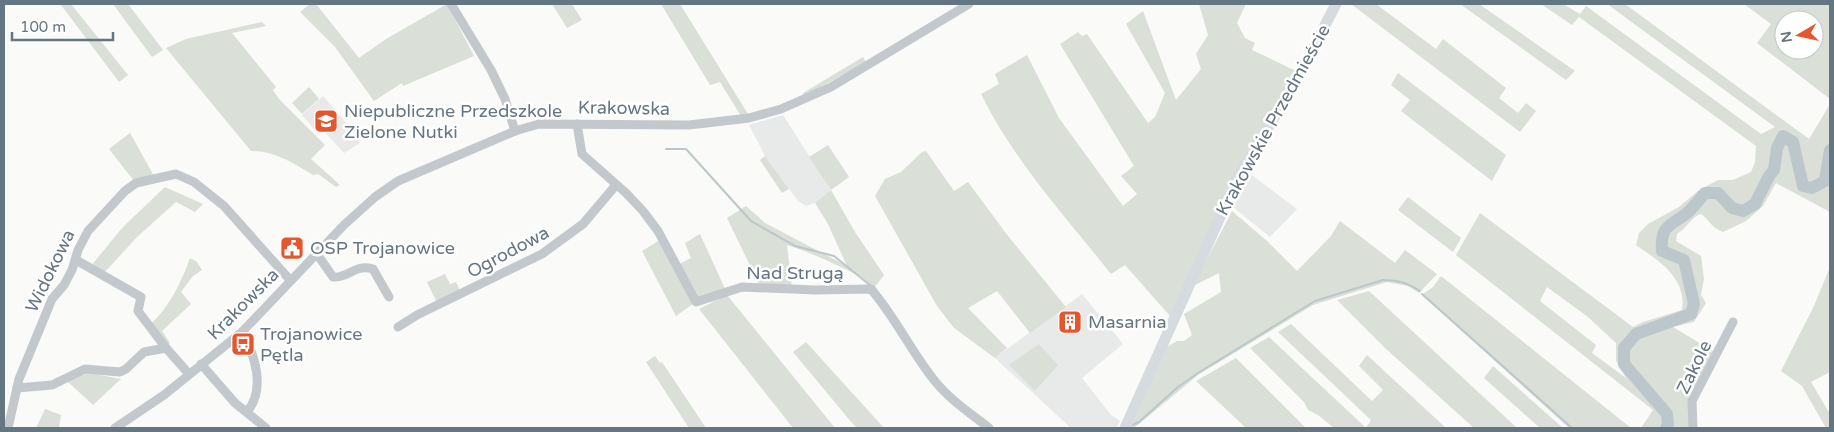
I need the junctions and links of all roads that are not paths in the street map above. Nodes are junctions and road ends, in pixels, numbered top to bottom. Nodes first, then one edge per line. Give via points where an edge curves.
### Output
1 (451, 4) edge
2 (969, 4) edge
3 (1336, 4) edge
4 (577, 124) junction
5 (514, 131) junction
6 (616, 184) junction
7 (317, 254) junction
8 (76, 260) junction
9 (290, 280) junction
10 (389, 297) dead end
11 (1734, 322) dead end
12 (398, 327) dead end
13 (242, 332) junction
14 (166, 348) junction
15 (201, 364) junction
16 (189, 374) junction
17 (17, 388) junction
18 (247, 412) junction
19 (8, 428) edge
20 (115, 428) edge
21 (266, 428) edge
22 (989, 428) edge
23 (1125, 428) edge
24 (1693, 428) edge

1 - 5 street via 495,78
2 - 4 street, Krakowska via 830,87 781,110 748,118 688,125
3 - 23 main road, Krakowskie Przedmieście via 1302,71 1238,177
4 - 5 street, Krakowska via 539,124
4 - 6 street, Nad Strugą via 582,154
5 - 7 street, Krakowska via 398,181 375,197
6 - 12 street, Ogrodowa via 583,224 542,254
6 - 22 street, Nad Strugą via 640,207 658,231 696,302 742,287 871,289 888,309 935,381
7 - 9 street, Krakowska
7 - 10 street via 333,277 364,267 372,269
8 - 9 street, Widokowa via 88,231 125,190 136,183 176,174 194,182 224,206
8 - 14 street via 141,297 138,311
8 - 17 street, Widokowa via 46,311
9 - 13 street, Krakowska
11 - 24 street, Zakole via 1692,402
13 - 15 street, Krakowska
13 - 18 street via 258,378
14 - 16 street
14 - 17 street via 144,352 120,372 85,370 52,385
15 - 16 street, Krakowska
15 - 18 street via 229,397
16 - 20 street, Krakowska
17 - 19 street, Widokowa
18 - 21 street

